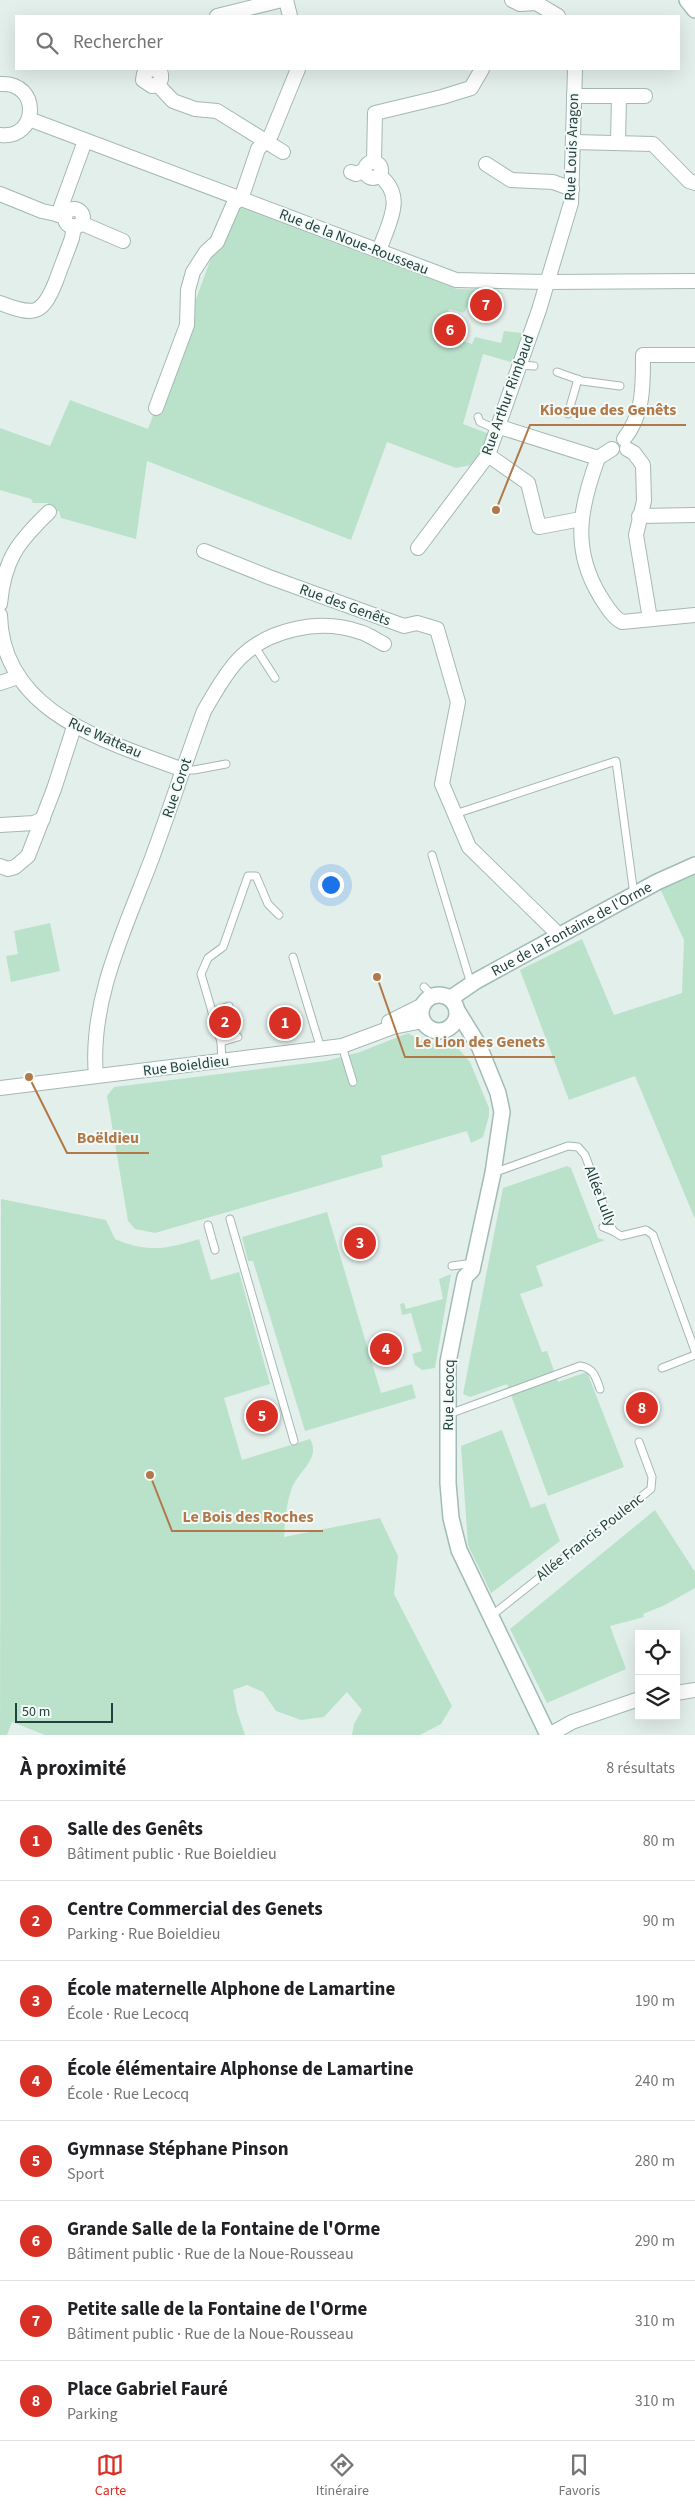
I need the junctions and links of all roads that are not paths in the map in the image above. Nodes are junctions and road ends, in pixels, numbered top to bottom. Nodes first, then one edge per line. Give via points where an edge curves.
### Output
1 (282, 0) edge
2 (286, 0) edge
3 (687, 0) edge
4 (515, 7) edge
5 (695, 10) edge
6 (221, 15) edge
7 (290, 15) edge
8 (556, 15) edge
9 (154, 70) edge
10 (298, 70) edge
11 (481, 70) edge
12 (575, 70) edge
13 (0, 84) edge
14 (574, 96) junction
15 (619, 96) junction
16 (645, 96) dead end
17 (29, 119) junction
18 (0, 135) edge
19 (266, 140) junction
20 (85, 141) junction
21 (573, 142) junction
22 (618, 143) junction
23 (283, 152) dead end
24 (486, 164) dead end
25 (372, 169) junction
26 (351, 172) dead end
27 (695, 183) edge
28 (572, 190) junction
29 (0, 194) edge
30 (241, 199) junction
31 (69, 220) junction
32 (123, 241) dead end
33 (379, 251) junction
34 (695, 281) edge
35 (547, 282) junction
36 (3, 304) edge
37 (695, 355) edge
38 (557, 372) dead end
39 (578, 380) junction
40 (620, 386) dead end
41 (156, 408) dead end
42 (568, 414) dead end
43 (478, 417) dead end
44 (499, 428) junction
45 (626, 444) junction
46 (488, 456) junction
47 (598, 458) junction
48 (49, 512) dead end
49 (695, 515) edge
50 (639, 516) junction
51 (581, 519) junction
52 (418, 548) dead end
53 (204, 551) dead end
54 (4, 562) edge
55 (0, 604) edge
56 (695, 614) edge
57 (0, 615) edge
58 (650, 619) junction
59 (384, 644) dead end
60 (255, 647) junction
61 (18, 677) junction
62 (275, 678) dead end
63 (0, 683) edge
64 (74, 727) junction
65 (226, 764) dead end
66 (183, 770) junction
67 (455, 814) junction
68 (43, 819) junction
69 (0, 825) edge
70 (432, 855) dead end
71 (695, 865) edge
72 (0, 866) edge
73 (634, 895) junction
74 (279, 915) dead end
75 (560, 935) junction
76 (293, 957) dead end
77 (471, 984) junction
78 (427, 996) junction
79 (450, 998) junction
80 (229, 1006) dead end
81 (212, 1012) junction
82 (320, 1012) dead end
83 (458, 1012) junction
84 (311, 1015) junction
85 (423, 1021) junction
86 (447, 1030) junction
87 (369, 1034) junction
88 (238, 1037) dead end
89 (222, 1042) junction
90 (342, 1046) junction
91 (479, 1046) junction
92 (321, 1050) junction
93 (222, 1061) junction
94 (96, 1076) junction
95 (353, 1082) dead end
96 (0, 1088) edge
97 (585, 1155) junction
98 (580, 1164) dead end
99 (492, 1173) junction
100 (230, 1219) dead end
101 (208, 1225) dead end
102 (603, 1226) dead end
103 (613, 1231) junction
104 (215, 1250) dead end
105 (474, 1263) junction
106 (452, 1266) dead end
107 (695, 1351) edge
108 (695, 1355) edge
109 (662, 1368) dead end
110 (600, 1389) dead end
111 (448, 1414) junction
112 (294, 1441) dead end
113 (639, 1442) dead end
114 (491, 1616) junction
115 (695, 1690) edge
116 (680, 1692) edge
117 (635, 1700) edge
118 (548, 1735) edge

1 - 6 street
2 - 7 street
3 - 5 street
4 - 8 street via 536,3
9 - 19 street via 144,74 143,80 147,85 158,85 173,101 195,109 217,111
10 - 19 street via 271,135
11 - 25 street via 471,88 375,113
12 - 14 street, Rue Louis Aragon
13 - 17 street via 9,84 24,92 30,101
14 - 15 street
14 - 21 street, Rue Louis Aragon
15 - 16 street
15 - 22 street
17 - 18 street via 15,134
17 - 20 street, Rue de la Noue-Rousseau
19 - 23 street
19 - 30 street via 258,149
20 - 30 street, Rue de la Noue-Rousseau
20 - 31 street
21 - 22 street
21 - 28 street, Rue Louis Aragon
22 - 27 street via 653,144 689,181
24 - 28 street via 511,180 553,182
25 - 26 street via 356,174
25 - 33 street via 389,184 394,204
28 - 35 street, Rue Louis Aragon via 568,216
29 - 31 street
30 - 33 street, Rue de la Noue-Rousseau
30 - 41 street via 234,203 217,242 193,272 188,290 187,325
31 - 32 street
31 - 36 street via 72,238 48,302 29,311
33 - 35 street, Rue de la Noue-Rousseau via 456,280
34 - 35 street, Rue de la Noue-Rousseau
35 - 44 street, Rue Arthur Rimbaud via 527,365
37 - 45 street via 643,355 643,397
38 - 39 lane
39 - 40 lane
39 - 42 lane
43 - 44 lane via 480,422
44 - 46 street, Rue Arthur Rimbaud
44 - 47 street
45 - 47 street via 619,437 614,439 612,448
45 - 50 street via 642,465 644,501
46 - 51 street via 528,483 539,528
46 - 52 street, Rue Arthur Rimbaud
47 - 51 street
48 - 54 street
49 - 50 street
50 - 58 street via 637,543
51 - 58 street via 580,536 587,568 607,606 622,622
53 - 67 street, Rue des Genêts via 404,626 417,623 437,629 458,702 442,784
54 - 55 street
56 - 58 street
57 - 61 street, Rue Watteau via 0,631
59 - 60 street, Rue Corot via 361,632 319,627 284,632
60 - 62 lane
60 - 66 street, Rue Corot via 238,660 204,711
61 - 63 street
61 - 64 street, Rue Watteau via 49,709
64 - 66 street, Rue Watteau
64 - 68 street
65 - 66 lane
66 - 94 street, Rue Corot via 112,964 100,1006 94,1054
67 - 73 lane via 616,761
67 - 75 street, Rue des Genêts via 469,847
68 - 69 street via 34,823
68 - 72 street via 22,863 8,869
70 - 77 lane
71 - 73 street, Rue de la Fontaine de l'Orme
73 - 75 street, Rue de la Fontaine de l'Orme
74 - 81 lane via 268,904 256,876 248,876 223,947 208,958 201,974
75 - 77 street, Rue de la Fontaine de l'Orme
76 - 84 lane
77 - 79 street, Rue de la Fontaine de l'Orme
78 - 79 street via 439,994
78 - 85 street via 421,1015
78 - 87 street, Rue Boieldieu
79 - 83 street
80 - 81 lane
81 - 89 lane
82 - 84 lane
83 - 86 street via 456,1022
83 - 91 street, Rue Lecocq
84 - 92 lane
85 - 86 street via 436,1031
85 - 87 street, Rue Boieldieu
86 - 91 street via 463,1035
87 - 90 street, Rue Boieldieu
88 - 89 lane
89 - 93 lane
90 - 92 street, Rue Boieldieu
90 - 95 lane
91 - 99 street, Rue Lecocq via 502,1112
92 - 93 street, Rue Boieldieu
93 - 94 street, Rue Boieldieu
94 - 96 street, Rue Boieldieu
97 - 98 lane
97 - 99 lane, Allée Lully via 578,1147 568,1146
97 - 103 lane, Allée Lully
99 - 105 street, Rue Lecocq
100 - 112 lane
101 - 104 lane
102 - 103 lane
103 - 107 lane, Allée Lully via 621,1236 646,1230 653,1235
105 - 106 lane
105 - 111 street, Rue Lecocq via 465,1277 448,1362
108 - 109 lane
110 - 111 lane via 594,1373 580,1366
111 - 114 street, Rue Lecocq via 451,1518 459,1550
113 - 114 lane, Allée Francis Poulenc via 652,1477 651,1489
114 - 118 street, Rue Lecocq
115 - 116 street
117 - 118 street via 572,1722

